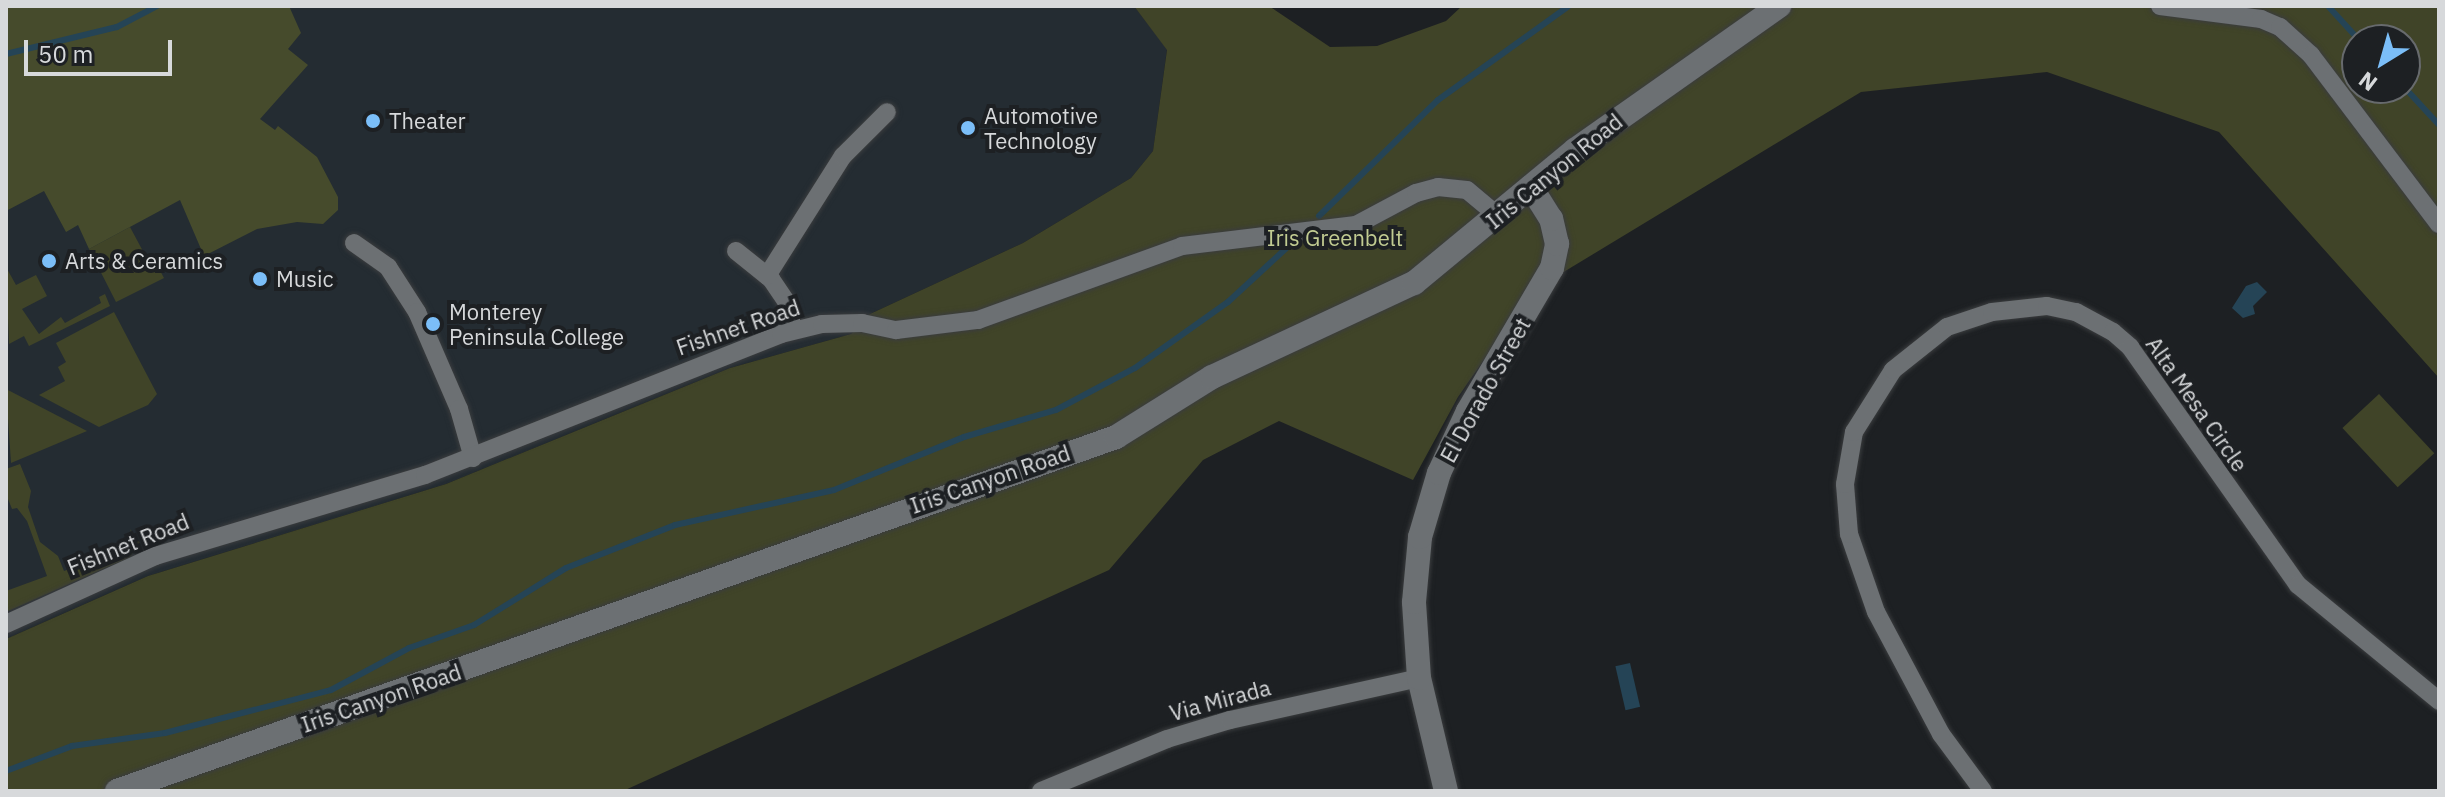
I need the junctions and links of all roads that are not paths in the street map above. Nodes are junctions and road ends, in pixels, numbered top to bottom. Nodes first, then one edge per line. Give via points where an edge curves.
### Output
1 (1779, 6) edge
2 (2160, 6) edge
3 (887, 112) dead end
4 (1531, 187) junction
5 (1498, 216) junction
6 (2439, 224) edge
7 (354, 243) dead end
8 (736, 251) dead end
9 (767, 276) junction
10 (793, 330) junction
11 (473, 458) junction
12 (6, 624) edge
13 (1419, 678) junction
14 (2439, 701) edge
15 (117, 791) edge
16 (1041, 791) edge
17 (1446, 791) edge
18 (1983, 791) edge

1 - 4 street, Iris Canyon Road
2 - 6 street via 2261,19 2280,27 2311,55
3 - 9 street via 843,156
4 - 5 street, Iris Canyon Road
4 - 13 street, El Dorado Street via 1551,219 1557,244 1552,268 1468,411 1439,473 1415,576
5 - 10 street, Fishnet Road via 1467,190 1438,187 1356,225 1182,246 978,320 896,330 862,323
5 - 15 street, Iris Canyon Road via 1414,283 1224,371 1116,437
7 - 11 street via 388,267 417,312 459,409
8 - 9 street
9 - 10 street via 787,303
10 - 11 street, Fishnet Road
11 - 12 street, Fishnet Road via 155,556
13 - 16 street, Via Mirada via 1230,720 1167,739
13 - 17 street, El Dorado Street
14 - 18 street, Alta Mesa Circle via 2298,585 2130,347 2113,332 2076,312 2047,306 1992,312 1947,327 1893,370 1854,432 1845,484 1849,534 1876,612 1941,734

